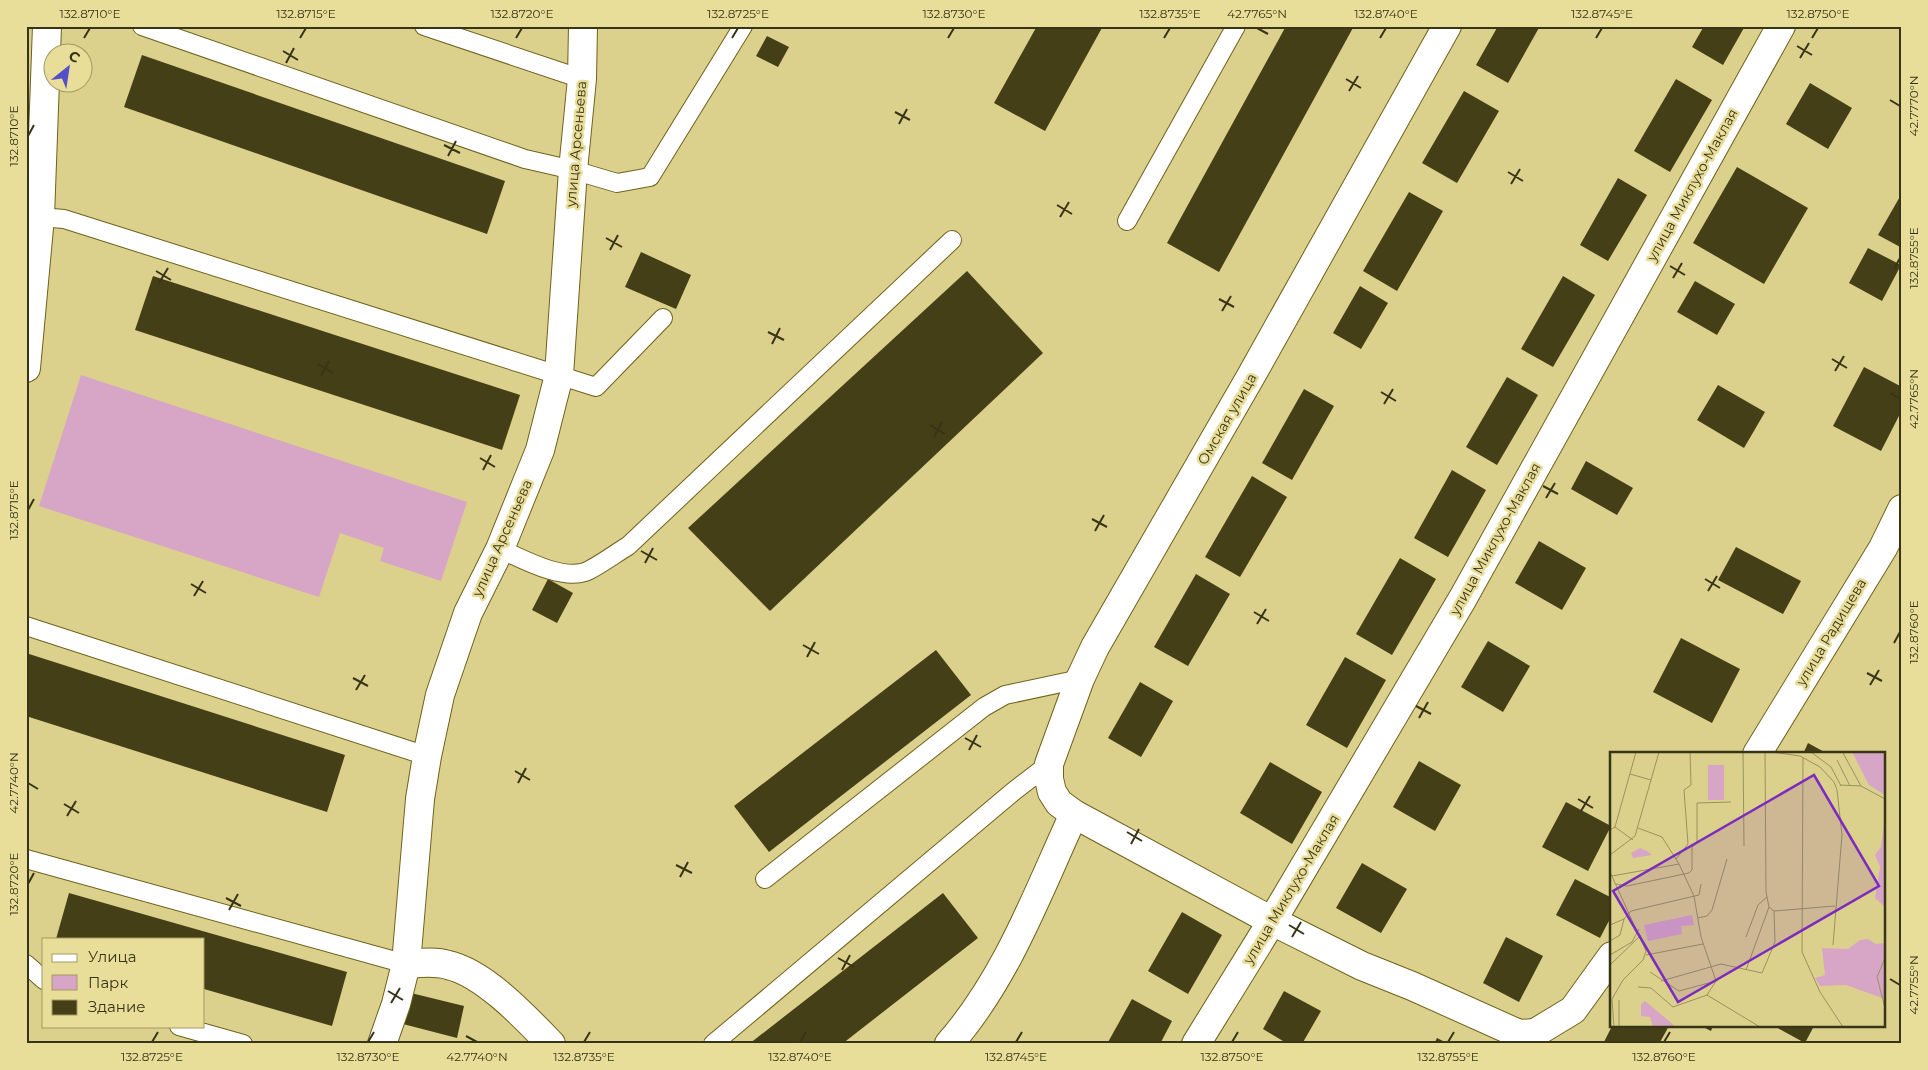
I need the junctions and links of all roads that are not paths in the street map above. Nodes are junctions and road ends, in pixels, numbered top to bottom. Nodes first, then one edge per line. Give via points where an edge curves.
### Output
1 (47, 26) edge
2 (142, 26) edge
3 (424, 26) edge
4 (584, 26) edge
5 (743, 26) edge
6 (1236, 26) edge
7 (1447, 26) edge
8 (1781, 26) edge
9 (582, 79) junction
10 (573, 170) junction
11 (33, 219) edge
12 (1127, 221) dead end
13 (952, 240) dead end
14 (663, 318) dead end
15 (26, 368) edge
16 (559, 375) junction
17 (1902, 509) edge
18 (500, 549) junction
19 (26, 626) edge
20 (1080, 678) junction
21 (1758, 752) edge
22 (427, 756) junction
23 (1049, 764) junction
24 (1074, 814) junction
25 (26, 859) edge
26 (765, 880) dead end
27 (1272, 921) junction
28 (1610, 959) edge
29 (26, 964) edge
30 (406, 964) junction
31 (42, 978) edge
32 (186, 1028) edge
33 (1531, 1038) edge
34 (244, 1044) edge
35 (382, 1044) edge
36 (552, 1044) edge
37 (713, 1044) edge
38 (949, 1044) edge
39 (1196, 1044) edge

1 - 11 street
2 - 10 lane via 525,159
3 - 9 lane
4 - 9 street, улица Арсеньева
5 - 10 lane via 650,178 617,183
6 - 12 lane
7 - 20 street, Омская улица
8 - 27 street, улица Миклухо-Маклая via 1463,598
9 - 10 street, улица Арсеньева
10 - 16 street, улица Арсеньева
11 - 15 street
11 - 16 lane via 64,219
13 - 18 lane via 628,546 585,572 571,574 551,570
14 - 16 lane via 596,387
16 - 18 street, улица Арсеньева via 540,450
17 - 21 street, улица Радищева via 1883,548
18 - 22 street, улица Арсеньева via 468,612 440,696
19 - 22 lane
20 - 23 street, Омская улица
20 - 26 lane via 1005,695 984,707
22 - 30 street, улица Арсеньева via 420,799
23 - 24 street, Омская улица via 1048,779 1052,792 1059,803
23 - 37 lane
24 - 27 street, Омская улица
24 - 38 street via 993,985
25 - 30 lane
27 - 33 street, Омская улица via 1362,966
27 - 39 street, улица Миклухо-Маклая
28 - 33 street via 1573,1010
29 - 31 lane
30 - 35 street, улица Арсеньева
30 - 36 street via 431,962 473,974
32 - 34 lane

